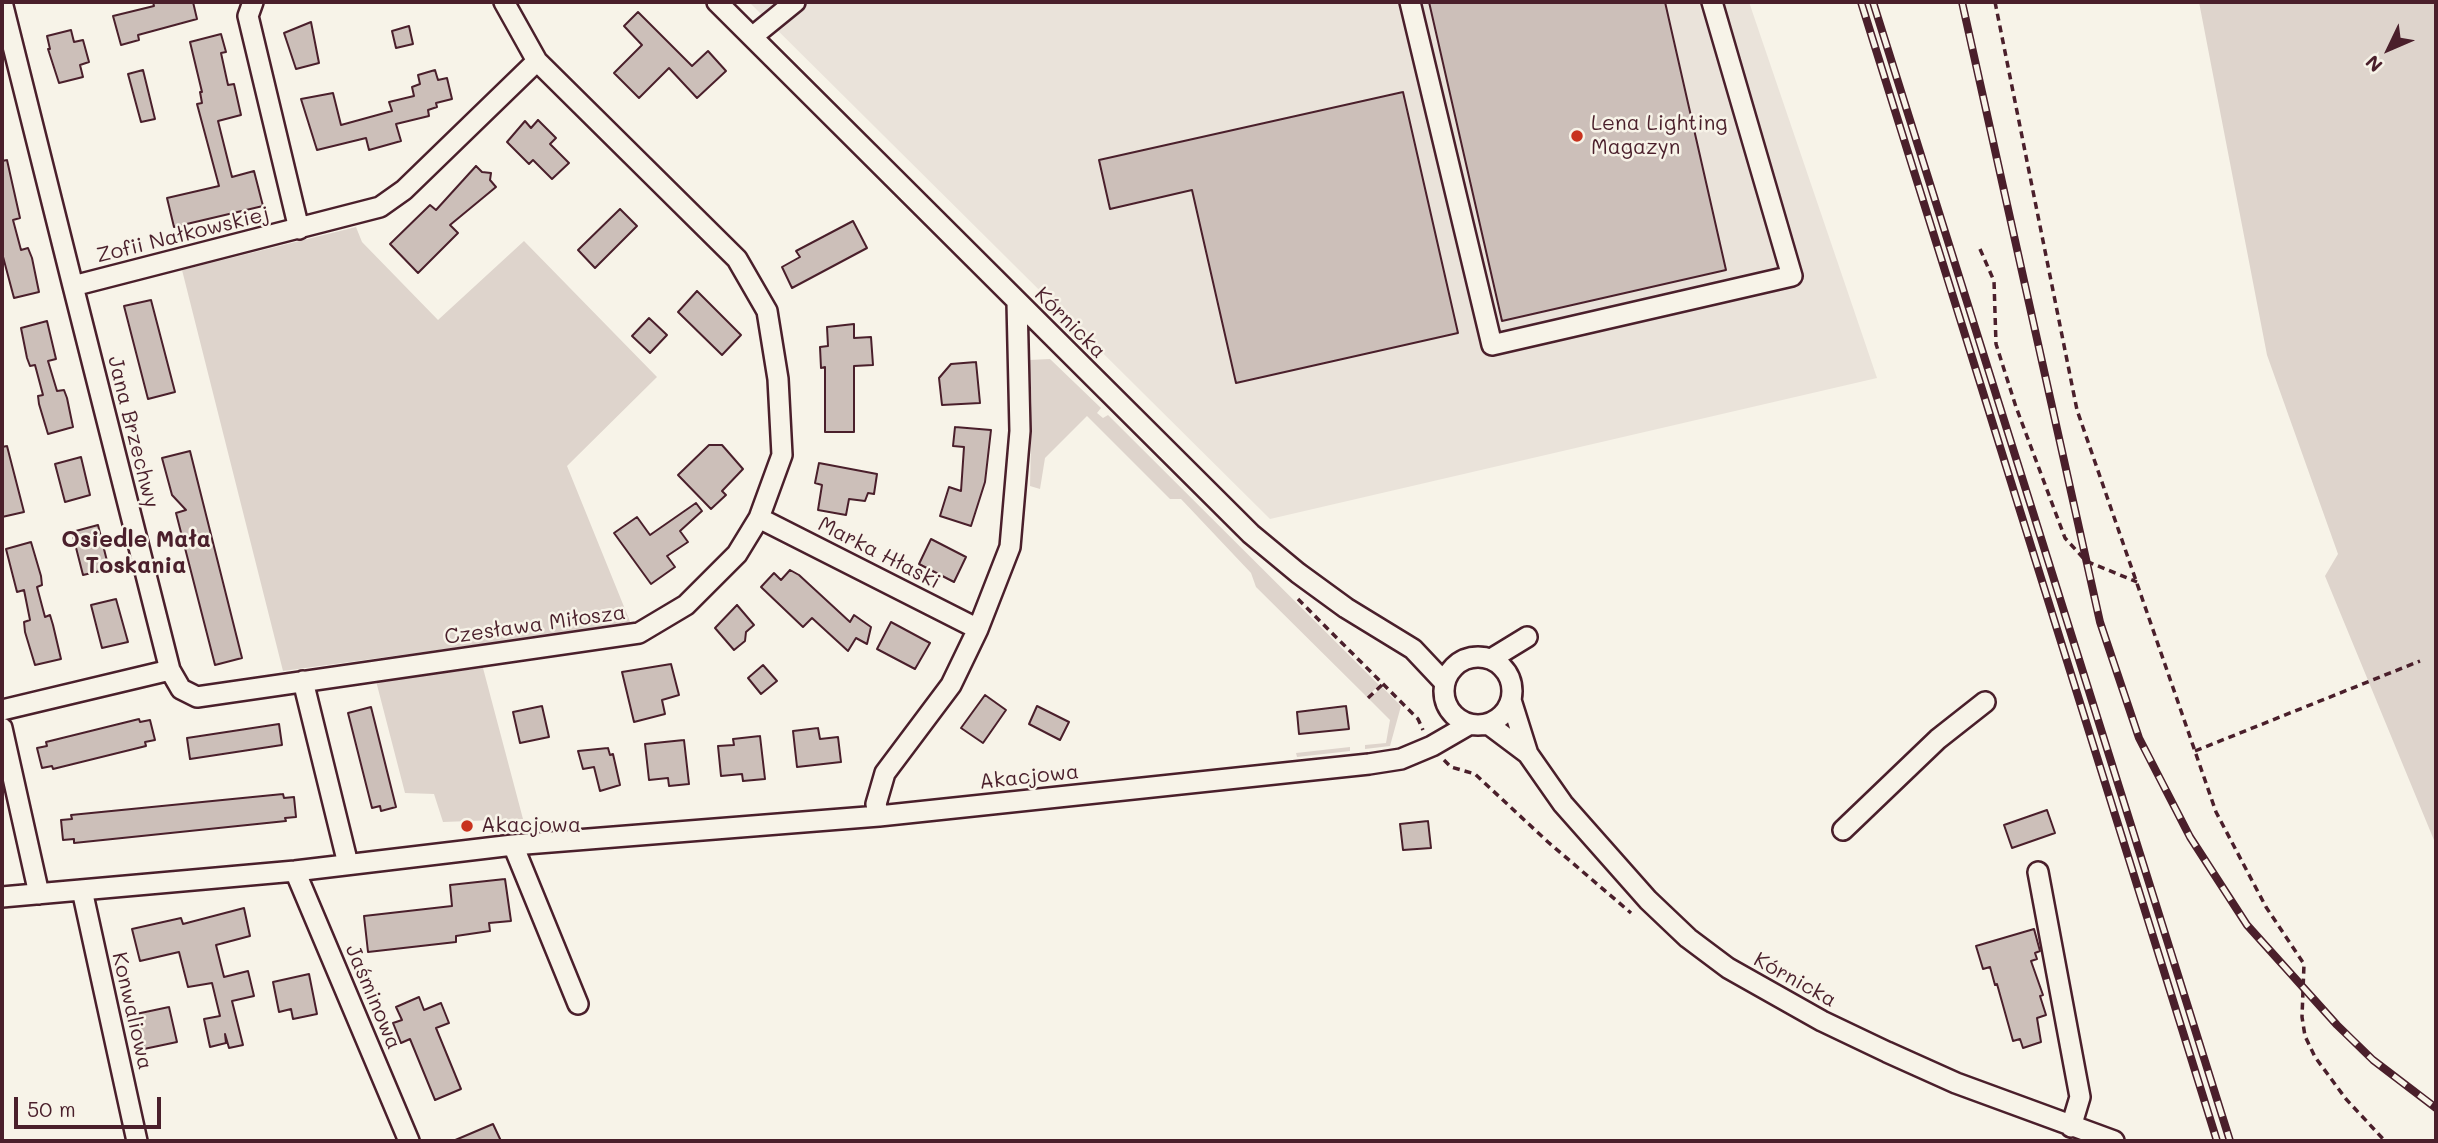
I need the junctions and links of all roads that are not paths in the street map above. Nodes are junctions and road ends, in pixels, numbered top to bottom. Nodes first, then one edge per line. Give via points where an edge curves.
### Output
1 (2, 2) edge
2 (253, 2) edge
3 (504, 2) edge
4 (717, 2) edge
5 (795, 2) edge
6 (1410, 2) edge
7 (1712, 2) edge
8 (752, 37) junction
9 (537, 61) junction
10 (299, 229) junction
11 (73, 286) junction
12 (1017, 302) junction
13 (759, 518) junction
14 (978, 629) junction
15 (1413, 649) junction
16 (1491, 659) junction
17 (1461, 662) junction
18 (170, 670) junction
19 (1508, 674) junction
20 (303, 681) junction
21 (1445, 683) junction
22 (1511, 700) junction
23 (1985, 702) dead end
24 (1449, 708) junction
25 (2, 710) edge
26 (1479, 724) junction
27 (2, 728) edge
28 (1432, 746) junction
29 (1528, 754) junction
30 (879, 816) junction
31 (1843, 830) dead end
32 (513, 845) junction
33 (348, 864) junction
34 (295, 871) junction
35 (2038, 872) dead end
36 (82, 890) junction
37 (39, 894) junction
38 (2, 897) edge
39 (578, 1004) dead end
40 (2071, 1127) junction
41 (137, 1141) edge
42 (409, 1141) edge
43 (2114, 1141) edge

1 - 11 street, Zofii Nałkowskiej
2 - 10 street via 248,16
3 - 9 street, Czesława Miłosza
4 - 8 street, Kórnicka
5 - 8 street
6 - 7 street via 1492,345 1791,276
8 - 12 street, Kórnicka
9 - 10 street, Zofii Nałkowskiej via 404,190 380,207
9 - 13 street, Czesława Miłosza via 737,259 767,310 778,379 782,456
10 - 11 street, Zofii Nałkowskiej
11 - 18 street, Jana Brzechwy
12 - 14 street via 1020,431 1010,547
12 - 15 street, Kórnicka via 1251,534 1317,587
13 - 14 street, Marka Hłaski
13 - 20 street, Czesława Miłosza via 713,581 686,605 639,634
14 - 30 street via 951,685 886,773 876,804
15 - 17 street
15 - 21 street
16 - 17 street
16 - 19 street
16 - 19 street via 1527,637
17 - 21 street
18 - 20 street, Czesława Miłosza via 181,689 197,697
18 - 25 street
19 - 22 street
20 - 33 street
21 - 24 street
22 - 26 street via 1506,710
22 - 29 street
23 - 31 street via 1938,739
24 - 26 street
24 - 28 street
26 - 28 street, Akacjowa
26 - 29 street
27 - 37 street
28 - 30 street, Akacjowa via 1401,759 1369,764
29 - 40 street, Kórnicka via 1563,804 1648,900 1728,968 1887,1052
30 - 32 street, Akacjowa
32 - 33 street, Akacjowa
32 - 39 street
33 - 34 street, Akacjowa
34 - 36 street, Akacjowa
34 - 42 street, Jaśminowa
35 - 40 street via 2080,1097
36 - 37 street, Akacjowa
36 - 41 street, Konwaliowa
37 - 38 street, Akacjowa
40 - 43 street, Kórnicka

